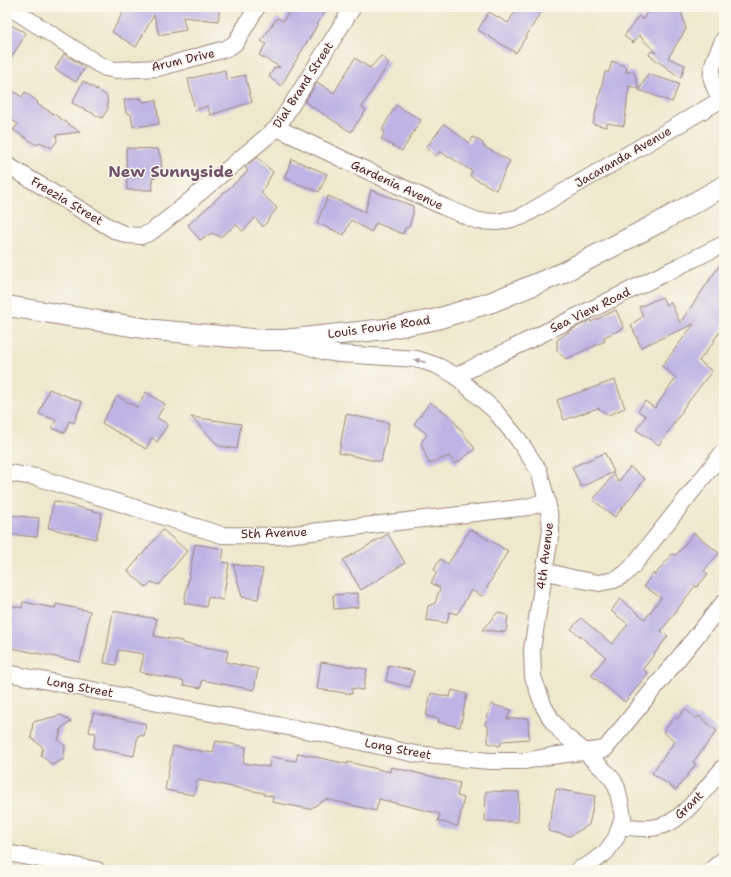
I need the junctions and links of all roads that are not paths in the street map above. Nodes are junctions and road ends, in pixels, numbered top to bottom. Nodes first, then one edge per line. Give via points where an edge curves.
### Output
1 (9, 7) edge
2 (257, 7) edge
3 (353, 7) edge
4 (724, 39) edge
5 (722, 99) edge
6 (277, 128) junction
7 (7, 165) edge
8 (724, 186) edge
9 (521, 217) joint
10 (127, 235) joint
11 (724, 244) edge
12 (7, 301) edge
13 (7, 306) edge
14 (155, 330) junction
15 (284, 340) junction
16 (456, 376) junction
17 (724, 451) edge
18 (7, 473) edge
19 (548, 501) junction
20 (544, 571) junction
21 (724, 602) edge
22 (7, 673) edge
23 (584, 751) junction
24 (724, 767) edge
25 (620, 826) junction
26 (7, 853) edge
27 (724, 858) edge
28 (97, 870) edge
29 (578, 870) edge
30 (711, 870) edge

1 - 2 street, Arum Drive via 98,64 116,70 158,68 225,49 236,42
3 - 6 street, Dial Brand Street
4 - 5 street via 712,66 712,80
5 - 9 street, Jacaranda Avenue
6 - 9 street, Gardenia Avenue via 478,221 498,222
6 - 10 street, Dial Brand Street via 151,232 141,236
7 - 10 street, Freezia Street via 114,230
8 - 15 main road, Louis Fourie Road via 560,274 492,302 437,319 386,329
11 - 16 street, Sea View Road
12 - 14 main road
13 - 14 main road, Louis Fourie Road
14 - 15 main road, Louis Fourie Road
16 -> 15 street, 4th Avenue via 438,366 417,360 326,352
16 - 19 street, 4th Avenue via 495,411 518,438 539,471
17 - 20 street via 625,574 614,580 599,583
18 - 19 street, 5th Avenue via 36,477 222,535 277,536 528,507
19 - 20 street, 4th Avenue via 551,530
20 - 23 street, 4th Avenue via 532,650 533,677 544,707 553,722
21 - 23 street, Long Street via 605,749
22 - 23 street, Long Street via 415,754 490,761 525,761
23 - 25 street, 4th Avenue via 608,773 617,788 622,817
24 - 25 street, Grant via 679,817 664,825 644,829
25 - 29 street, 4th Avenue via 616,838 606,852
26 - 28 street
27 - 30 street

